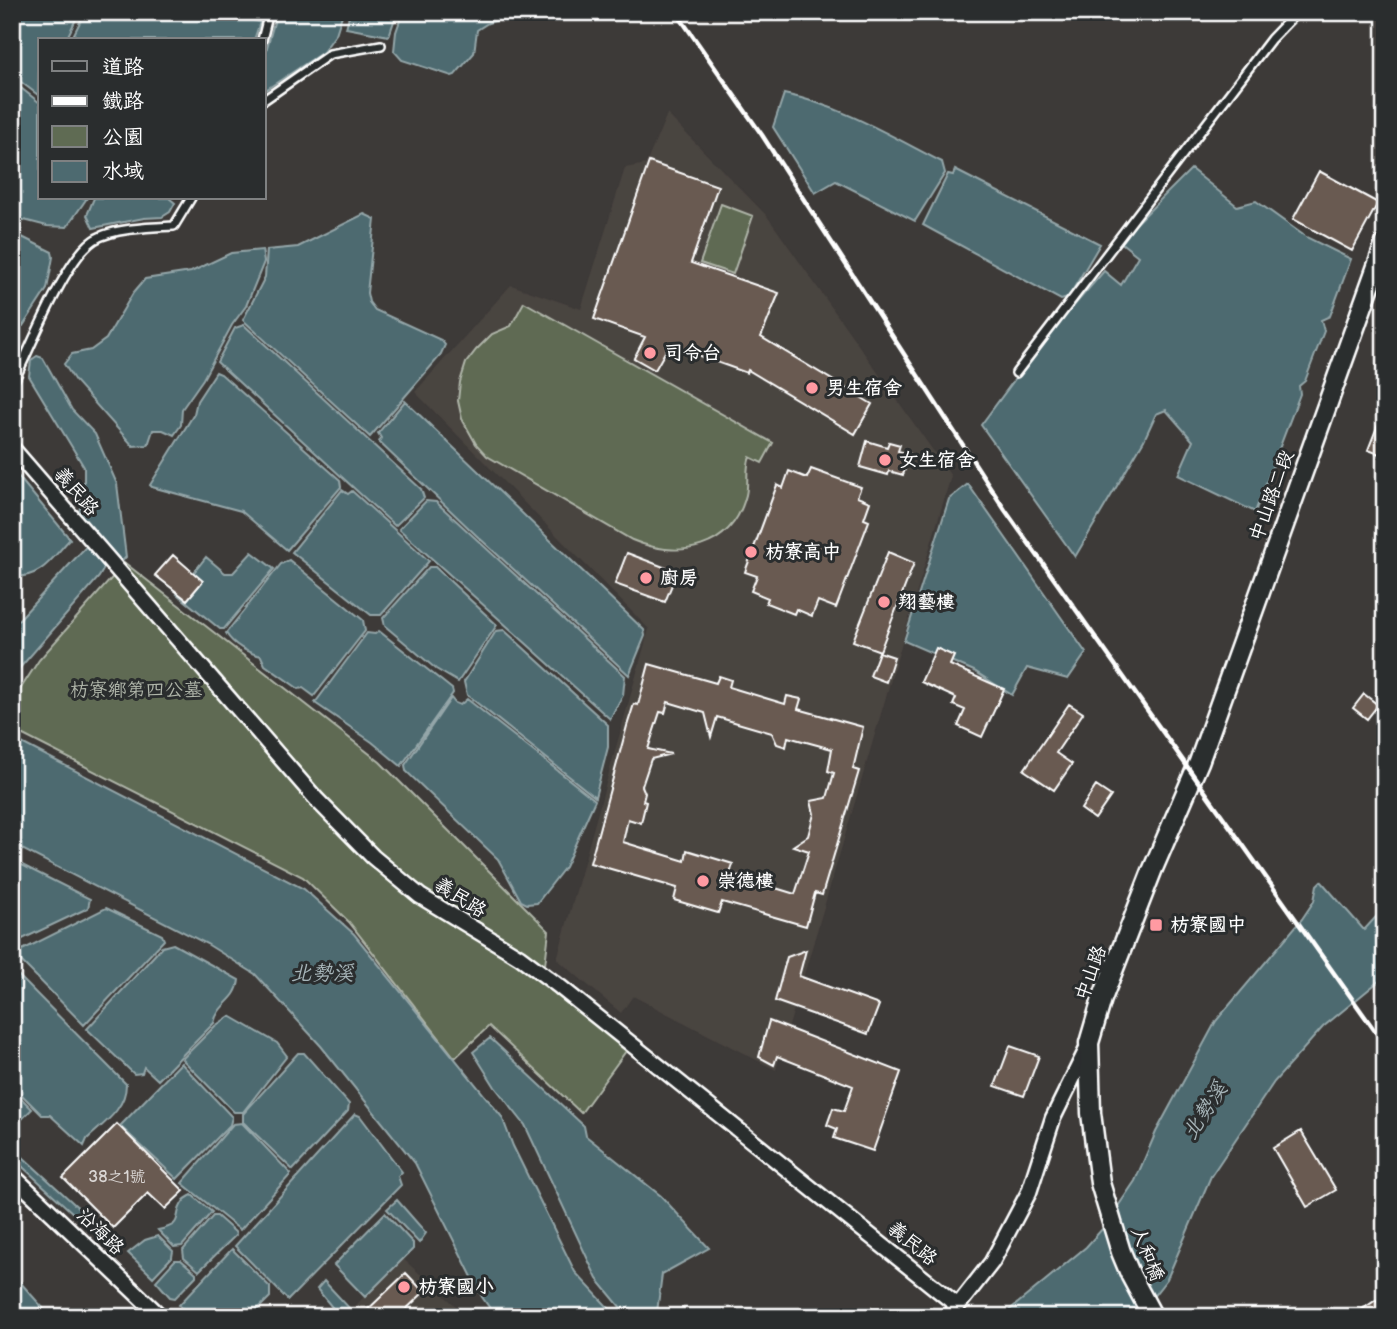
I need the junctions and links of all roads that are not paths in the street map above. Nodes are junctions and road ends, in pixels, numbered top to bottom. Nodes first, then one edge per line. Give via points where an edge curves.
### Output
1 (270, 12) edge
2 (1297, 12) edge
3 (263, 38) edge
4 (381, 45) dead end
5 (266, 99) edge
6 (190, 200) edge
7 (1385, 244) edge
8 (1016, 373) dead end
9 (12, 386) edge
10 (12, 448) edge
11 (1199, 762) joint
12 (1089, 1043) junction
13 (12, 1175) edge
14 (1107, 1210) joint
15 (954, 1311) edge
16 (1151, 1314) edge
17 (161, 1317) edge

1 - 3 lane
2 - 8 lane via 1271,39
4 - 5 lane via 330,54
6 - 9 lane via 174,226 129,229 95,239 73,260
7 - 11 street, 中山路二段
10 - 15 street, 義民路 via 317,800 373,857 420,896 560,987
11 - 12 street, 中山路 via 1102,999
12 - 14 street, 中山路 via 1091,1113
12 - 15 street, 義民路 via 1053,1118 1029,1192 992,1262
13 - 17 street, 沿海路
14 - 16 street, 人和橋 via 1131,1276

